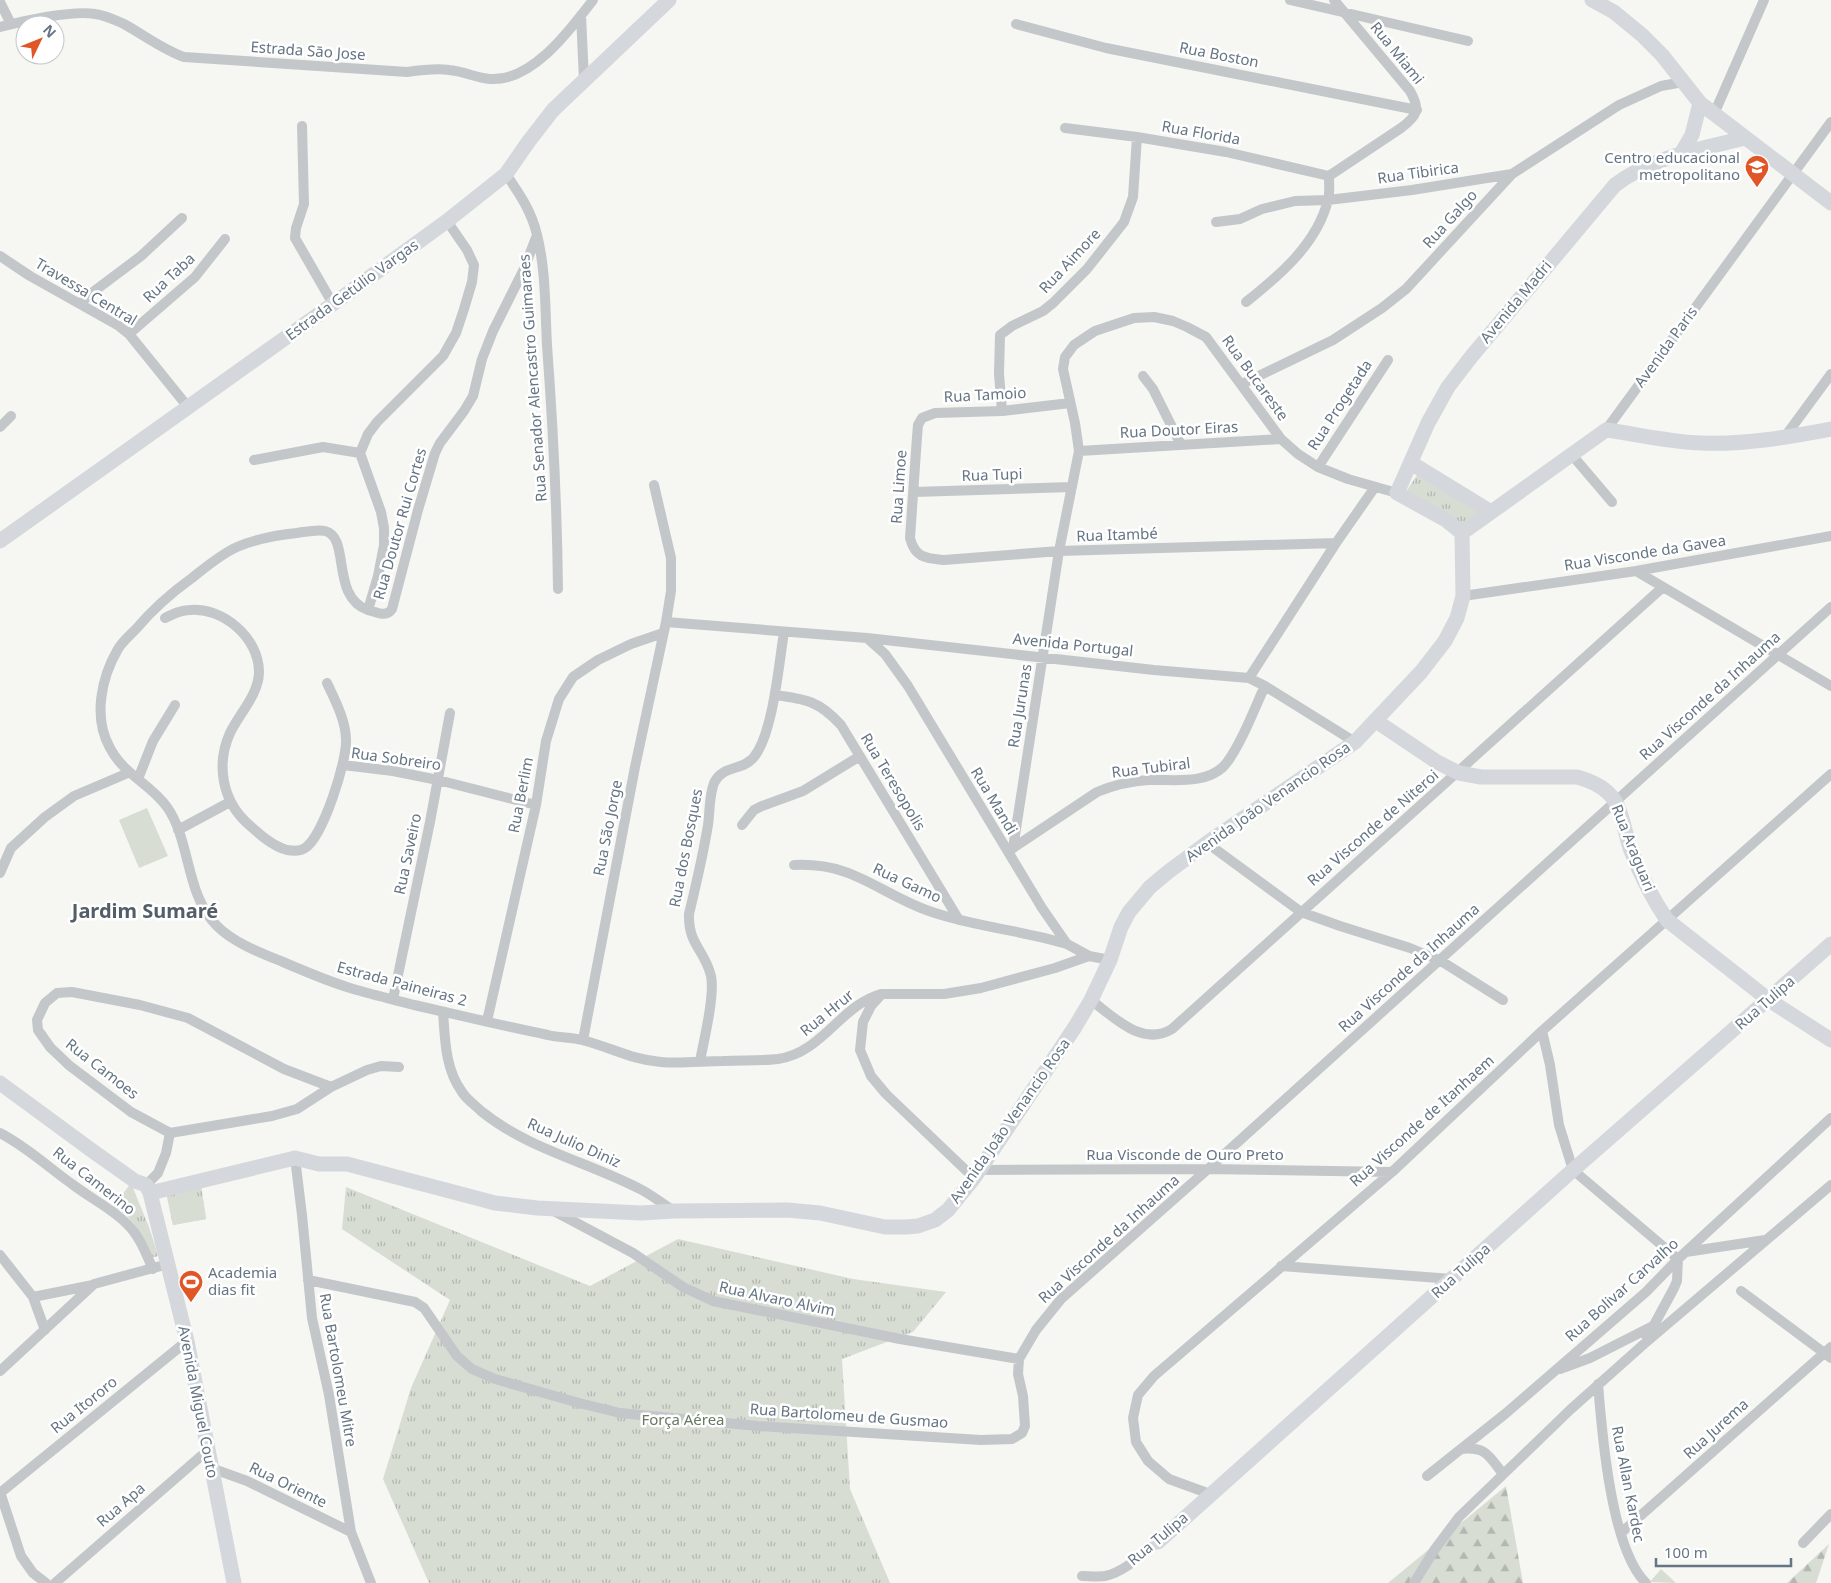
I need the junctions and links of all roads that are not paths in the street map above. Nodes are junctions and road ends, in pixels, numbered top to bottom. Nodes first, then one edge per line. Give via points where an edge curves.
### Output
1 (593, 0) edge
2 (669, 0) edge
3 (1290, 0) edge
4 (1334, 0) edge
5 (1592, 0) edge
6 (1764, 0) edge
7 (0, 2) edge
8 (1344, 12) junction
9 (581, 15) junction
10 (11, 24) junction
11 (1016, 24) dead end
12 (0, 27) edge
13 (1468, 41) dead end
14 (584, 80) junction
15 (1683, 82) junction
16 (1700, 103) junction
17 (1417, 110) junction
18 (1714, 114) junction
19 (1831, 122) edge
20 (302, 126) dead end
21 (1065, 128) dead end
22 (1138, 137) junction
23 (1745, 138) junction
24 (1681, 154) junction
25 (1792, 173) junction
26 (506, 174) junction
27 (1512, 174) junction
28 (1329, 176) junction
29 (1328, 200) junction
30 (1831, 203) edge
31 (182, 218) dead end
32 (447, 221) junction
33 (1216, 222) dead end
34 (538, 236) junction
35 (224, 240) dead end
36 (0, 256) edge
37 (1246, 302) dead end
38 (80, 304) junction
39 (333, 304) junction
40 (130, 334) junction
41 (1388, 360) dead end
42 (1831, 374) edge
43 (1143, 376) dead end
44 (1242, 384) junction
45 (1070, 403) junction
46 (188, 406) junction
47 (1002, 411) junction
48 (11, 416) dead end
49 (0, 427) edge
50 (1831, 429) edge
51 (1606, 430) junction
52 (917, 436) joint
53 (1784, 438) junction
54 (1281, 439) junction
55 (1181, 444) junction
56 (1079, 451) junction
57 (360, 454) junction
58 (1572, 455) junction
59 (254, 460) dead end
60 (1411, 463) junction
61 (1318, 467) junction
62 (654, 485) dead end
63 (1375, 486) junction
64 (1072, 488) junction
65 (914, 492) junction
66 (1397, 493) junction
67 (1612, 502) dead end
68 (1491, 512) junction
69 (1462, 533) junction
70 (1831, 536) edge
71 (910, 538) joint
72 (0, 541) edge
73 (1336, 543) junction
74 (1059, 551) junction
75 (1636, 571) junction
76 (1663, 587) junction
77 (558, 589) dead end
78 (1463, 596) junction
79 (1831, 607) edge
80 (368, 610) junction
81 (165, 618) dead end
82 (666, 622) junction
83 (784, 632) junction
84 (663, 633) junction
85 (867, 638) junction
86 (1778, 655) junction
87 (1043, 657) junction
88 (1249, 678) junction
89 (327, 683) dead end
90 (1265, 686) junction
91 (1831, 686) edge
92 (775, 695) junction
93 (175, 705) dead end
94 (450, 713) dead end
95 (1376, 721) junction
96 (1355, 742) junction
97 (860, 756) junction
98 (343, 765) junction
99 (128, 772) junction
100 (1459, 773) junction
101 (1831, 774) edge
102 (138, 779) junction
103 (438, 780) junction
104 (1615, 801) junction
105 (230, 802) junction
106 (536, 805) junction
107 (742, 825) dead end
108 (178, 830) junction
109 (1207, 844) junction
110 (1010, 850) junction
111 (794, 865) dead end
112 (0, 873) edge
113 (1301, 912) junction
114 (959, 920) junction
115 (1667, 920) junction
116 (1067, 944) junction
117 (1831, 944) edge
118 (1089, 956) junction
119 (1110, 960) junction
120 (1440, 960) junction
121 (882, 994) junction
122 (393, 999) junction
123 (1092, 1000) junction
124 (1502, 1000) dead end
125 (1769, 1000) junction
126 (443, 1012) junction
127 (487, 1021) junction
128 (1542, 1031) junction
129 (583, 1040) junction
130 (1831, 1040) edge
131 (700, 1062) junction
132 (399, 1067) dead end
133 (0, 1083) edge
134 (331, 1087) junction
135 (1831, 1118) edge
136 (0, 1133) edge
137 (170, 1133) junction
138 (295, 1158) junction
139 (1208, 1169) junction
140 (1573, 1170) junction
141 (1392, 1172) junction
142 (976, 1174) junction
143 (1831, 1185) edge
144 (148, 1189) junction
145 (552, 1209) junction
146 (674, 1211) junction
147 (1766, 1240) junction
148 (1686, 1252) junction
149 (0, 1255) edge
150 (1678, 1259) junction
151 (168, 1264) junction
152 (1281, 1266) junction
153 (152, 1269) junction
154 (1452, 1278) junction
155 (308, 1280) junction
156 (94, 1284) junction
157 (1741, 1291) dead end
158 (33, 1297) junction
159 (1654, 1326) junction
160 (46, 1330) junction
161 (187, 1341) junction
162 (1644, 1344) junction
163 (1829, 1353) edge
164 (1019, 1359) junction
165 (1555, 1370) junction
166 (0, 1371) edge
167 (1598, 1384) junction
168 (1460, 1449) junction
169 (208, 1450) junction
170 (211, 1468) junction
171 (1503, 1474) junction
172 (1427, 1476) dead end
173 (0, 1493) edge
174 (1210, 1494) junction
175 (1831, 1514) edge
176 (351, 1532) junction
177 (1621, 1533) junction
178 (1158, 1542) joint
179 (1803, 1543) dead end
180 (1082, 1576) dead end
181 (46, 1583) edge
182 (55, 1583) edge
183 (234, 1583) edge
184 (371, 1583) edge
185 (1414, 1583) edge
186 (1646, 1583) edge

1 - 9 street, Estrada Sāo Jose
2 - 14 main road, Estrada Getúlio Vargas
3 - 8 street
4 - 8 street, Rua Miami
5 - 15 main road via 1642,34
6 - 18 street
7 - 10 street
8 - 13 street
8 - 17 street, Rua Miami via 1410,91
9 - 10 street, Estrada Sāo Jose via 537,62 525,70 492,79 451,70 407,72 184,57 125,25 84,12
9 - 14 street
10 - 12 street, Estrada Sāo Jose
11 - 17 street, Rua Boston via 1106,48
14 - 26 main road, Estrada Getúlio Vargas via 553,110
15 - 16 main road
15 - 27 street, Rua Galgo via 1661,86 1619,105
16 - 18 main road
16 - 24 main road via 1692,135
17 - 28 street, Rua Miami via 1412,120
18 - 23 main road
19 - 25 street, Avenida Paris
20 - 39 street via 304,204 295,238
21 - 22 street, Rua Florida
22 - 28 street, Rua Florida via 1226,152
22 - 47 street, Rua Aimore via 1133,197 1124,222 1087,269 1053,303 1000,335
23 - 24 main road, Avenida Madri
23 - 25 main road
24 - 60 main road, Avenida Madri via 1627,176 1602,199 1448,387
25 - 30 main road
25 - 51 street, Avenida Paris
26 - 32 main road, Estrada Getúlio Vargas
26 - 34 street, Rua Senador Alencastro Guimaraes via 525,204
27 - 29 street, Rua Tibirica
27 - 44 street, Rua Galgo via 1406,289 1382,308 1333,340
28 - 29 street
29 - 33 street, Rua Tibirica via 1295,201 1240,219
29 - 37 street via 1318,226 1301,251 1277,278
31 - 38 street via 141,256
32 - 39 main road, Estrada Getúlio Vargas
32 - 57 street via 474,265 456,333 443,356 376,422
34 - 77 street, Rua Senador Alencastro Guimaraes via 554,432
34 - 80 street, Rua Doutor Rui Cortes via 493,331 473,396 435,453 392,609 388,614
35 - 40 street, Rua Taba via 195,277
36 - 38 street, Travessa Central
38 - 40 street, Travessa Central
39 - 46 main road, Estrada Getúlio Vargas
40 - 46 street, Travessa Central
41 - 61 street, Rua Progetada
42 - 53 street
43 - 55 street
44 - 45 street, Rua Bucareste via 1206,337 1173,321 1154,317 1134,318 1096,331 1074,345 1065,357 1063,370
44 - 54 street, Rua Bucareste
45 - 47 street, Rua Tamoio
45 - 56 street, Rua Bucareste
46 - 72 main road, Estrada Getúlio Vargas
47 - 52 street, Rua Tamoio via 936,413 922,418
48 - 49 street
50 - 53 main road
51 - 53 main road via 1700,443 1728,444
51 - 58 main road, Avenida Paris
52 - 65 street, Rua Limoe
54 - 55 street, Rua Doutor Eiras
54 - 61 street, Rua Bucareste
55 - 56 street, Rua Doutor Eiras
56 - 64 street, Rua Jurunas
57 - 59 street via 323,448
57 - 80 street via 384,528 378,576
58 - 67 street
58 - 68 main road, Avenida Paris
60 - 66 main road, Avenida Madri
60 - 68 main road
61 - 63 street, Rua Bucareste via 1348,480
62 - 82 street, Rua São Jorge via 671,558 671,591
63 - 66 street, Rua Bucareste
63 - 73 street
64 - 65 street, Rua Tupi
64 - 74 street, Rua Jurunas
65 - 71 street, Rua Limoe
66 - 69 main road via 1446,520
68 - 69 main road, Avenida Paris
69 - 78 main road, Avenida João Venancio Rosa
70 - 75 street, Rua Visconde da Gavea
71 - 74 street, Rua Itambé via 917,553 944,560
73 - 74 street, Rua Itambé
73 - 88 street
74 - 87 street, Rua Jurunas
75 - 76 street
75 - 78 street, Rua Visconde da Gavea
76 - 86 street
76 - 100 street, Rua Visconde de Niteroi
78 - 95 main road, Avenida João Venancio Rosa via 1457,618 1445,641
79 - 86 street, Rua Visconde da Inhauma
80 - 99 street, Estrada Paineiras 2 via 358,607 350,598 335,540 325,531 271,536 234,548 208,565 152,610 119,647 110,666 100,710 103,732 110,750
81 - 105 street, Rua Sobreiro via 192,609 223,617 235,625 255,652 259,672 254,689 230,732 223,753 223,782
82 - 83 street, Avenida Portugal
82 - 84 street, Rua São Jorge
83 - 85 street, Avenida Portugal
83 - 92 street, Rua dos Bosques
84 - 106 street, Rua Berlim via 598,660 573,677 559,698 546,741
84 - 129 street, Rua São Jorge
85 - 87 street, Avenida Portugal
85 - 110 street, Rua Mandi via 885,654 908,686
86 - 91 street
86 - 104 street, Rua Visconde da Inhauma
87 - 88 street, Avenida Portugal
87 - 110 street, Rua Jurunas
88 - 90 street
89 - 98 street via 339,708 347,738
90 - 96 street
90 - 110 street, Rua Tubiral via 1232,754 1214,774 1113,786 1097,792
92 - 97 street, Rua Teresopolis via 800,698 819,705 841,725
92 - 131 street, Rua dos Bosques via 764,738 753,759 743,766 724,771 714,785 688,914 692,940 708,966 712,988
93 - 102 street via 153,741
94 - 103 street, Rua Saveiro
95 - 96 main road, Avenida João Venancio Rosa
95 - 100 main road, Rua Araguari via 1436,762
96 - 109 main road, Avenida João Venancio Rosa
97 - 107 street via 803,790 754,810
97 - 114 street, Rua Teresopolis
98 - 103 street, Rua Sobreiro
98 - 105 street, Rua Sobreiro via 322,826 305,848 297,851 286,850 261,836 239,816
99 - 102 street, Estrada Paineiras 2
99 - 112 street via 74,796 45,817 11,848
100 - 104 main road, Rua Araguari via 1481,777 1577,777 1592,781
100 - 113 street, Rua Visconde de Niteroi
101 - 115 street, Rua Visconde de Itanhaem
102 - 108 street, Estrada Paineiras 2 via 167,807
103 - 106 street, Rua Sobreiro
103 - 122 street, Rua Saveiro
104 - 115 main road, Rua Araguari via 1630,848
104 - 120 street, Rua Visconde da Inhauma
105 - 108 street
106 - 127 street, Rua Berlim
108 - 122 street, Estrada Paineiras 2 via 190,878 215,925 229,936 267,955 350,988
109 - 113 street
109 - 119 main road, Avenida João Venancio Rosa via 1150,887 1129,912
110 - 116 street, Rua Mandi via 1042,908
111 - 114 street, Rua Gamo via 814,864 848,872 908,902
113 - 120 street
113 - 123 street, Rua Visconde de Niteroi via 1163,1034 1149,1036 1136,1032
114 - 116 street, Rua Gamo
115 - 125 main road, Rua Araguari
115 - 128 street, Rua Visconde de Itanhaem
116 - 118 street, Rua Mandi
117 - 125 main road, Rua Tulipa
118 - 119 street, Rua Mandi
118 - 121 street, Rua Hrur via 981,988 944,994
119 - 123 main road, Avenida João Venancio Rosa
120 - 124 street
120 - 139 street, Rua Visconde da Inhauma
121 - 131 street, Rua Hrur via 862,1003 800,1053 779,1059
121 - 142 street via 863,1022 860,1050 871,1076 886,1094
122 - 126 street, Estrada Paineiras 2
123 - 142 main road, Avenida João Venancio Rosa
125 - 130 main road, Rua Araguari
125 - 140 main road, Rua Tulipa
126 - 127 street, Estrada Paineiras 2
126 - 146 street, Rua Julio Diniz via 451,1068 470,1101 525,1140 638,1188
127 - 129 street, Estrada Paineiras 2
128 - 140 street via 1559,1125
128 - 141 street, Rua Visconde de Itanhaem
129 - 131 street, Rua Hrur via 633,1058 663,1063
132 - 134 street via 381,1066 367,1070
133 - 144 main road
134 - 137 street via 297,1109
134 - 137 street, Rua Camoes via 284,1069 188,1018 72,992 56,993 45,1002 37,1020 38,1030 50,1047 131,1112
135 - 148 street, Rua Bolivar Carvalho
136 - 153 street, Rua Camerino via 18,1142 128,1225 140,1240
137 - 144 street via 166,1153
138 - 144 main road, Avenida João Venancio Rosa
138 - 145 main road, Avenida João Venancio Rosa via 319,1164 347,1164 494,1203
138 - 155 street, Rua Bartolomeu Mitre
139 - 141 street, Rua Visconde de Ouro Preto
139 - 142 street, Rua Visconde de Ouro Preto
139 - 164 street, Rua Visconde da Inhauma via 1061,1299 1036,1330
140 - 150 street
140 - 154 main road, Rua Tulipa
141 - 152 street, Rua Visconde de Itanhaem
142 - 146 main road, Avenida João Venancio Rosa via 948,1210 935,1220 918,1226 885,1227 820,1213 787,1210
143 - 147 street
144 - 151 main road, Avenida Miguel Couto
145 - 146 main road, Avenida João Venancio Rosa via 640,1213
145 - 164 street, Rua Alvaro Alvim via 712,1301
147 - 148 street
147 - 162 street
148 - 150 street, Rua Bolivar Carvalho
149 - 158 street
150 - 159 street via 1677,1281
150 - 165 street, Rua Bolivar Carvalho via 1646,1292
151 - 153 street
151 - 161 main road, Avenida Miguel Couto
152 - 154 street
152 - 174 street, Rua Visconde de Itanhaem via 1154,1376 1138,1396 1133,1418 1136,1442 1148,1461 1169,1479
153 - 156 street
154 - 174 main road, Rua Tulipa
155 - 164 street, Rua Bartolomeu de Gusmao via 415,1302 424,1308 456,1356 472,1369 495,1379 620,1413 758,1426 981,1440 1012,1439 1022,1433 1025,1426
155 - 176 street, Rua Bartolomeu Mitre
156 - 158 street
156 - 160 street
157 - 163 street
158 - 160 street
159 - 162 street
159 - 165 street via 1590,1358
160 - 166 street
161 - 169 main road, Avenida Miguel Couto
161 - 173 street, Rua Itororo
162 - 167 street
163 - 177 street, Rua Jurema
165 - 168 street, Rua Bolivar Carvalho
167 - 171 street
167 - 177 street, Rua Allan Kardec via 1607,1468
168 - 171 street via 1474,1447 1483,1451
168 - 172 street, Rua Bolivar Carvalho
169 - 170 main road, Avenida Miguel Couto
169 - 182 street, Rua Apa
170 - 176 street, Rua Oriente via 247,1481
170 - 183 main road, Avenida Miguel Couto
171 - 185 street via 1459,1517
173 - 181 street via 21,1556 32,1573
174 - 178 main road, Rua Tulipa
175 - 179 street
176 - 184 street, Rua Bartolomeu Mitre
177 - 186 street, Rua Allan Kardec via 1627,1553
178 - 180 street, Rua Tulipa via 1115,1572 1106,1576

